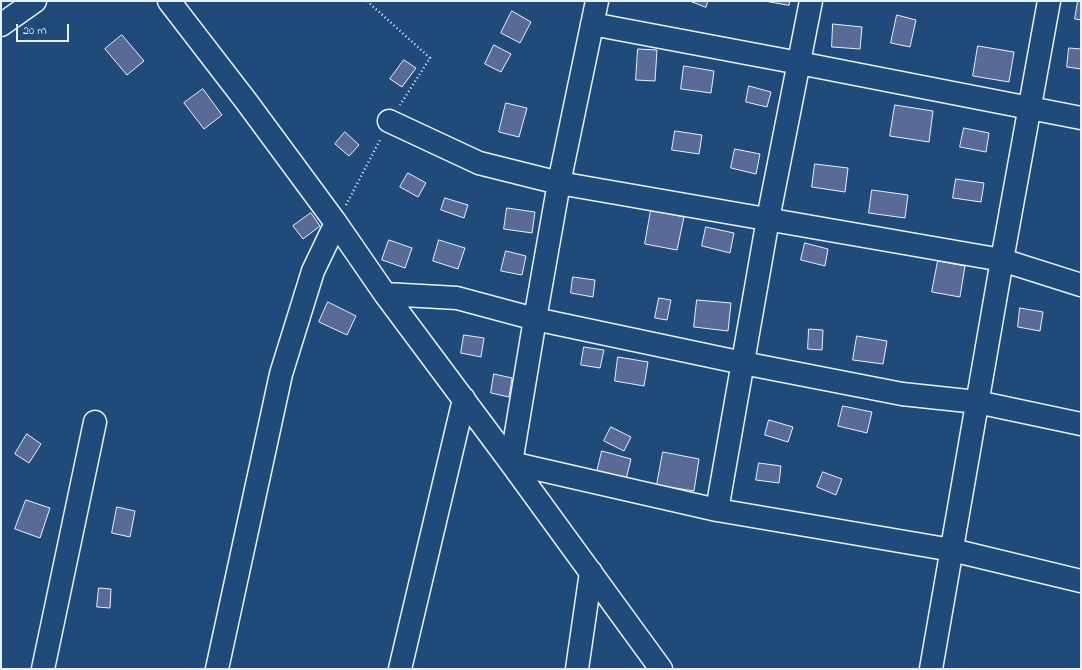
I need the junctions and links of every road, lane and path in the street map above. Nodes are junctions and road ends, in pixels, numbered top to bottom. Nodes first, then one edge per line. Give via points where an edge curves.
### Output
1 (35, 1) edge
2 (169, 1) edge
3 (597, 1) edge
4 (811, 1) edge
5 (1049, 1) edge
6 (592, 24) junction
7 (1, 25) edge
8 (798, 63) junction
9 (1029, 108) junction
10 (1081, 118) edge
11 (390, 121) dead end
12 (559, 183) junction
13 (768, 219) junction
14 (336, 223) junction
15 (1002, 260) junction
16 (1081, 284) edge
17 (385, 294) junction
18 (535, 319) junction
19 (743, 363) junction
20 (464, 399) junction
21 (977, 402) junction
22 (95, 422) dead end
23 (1081, 424) edge
24 (511, 463) junction
25 (717, 510) junction
26 (952, 550) junction
27 (591, 572) junction
28 (1081, 581) edge
29 (43, 669) edge
30 (217, 669) edge
31 (400, 669) edge
32 (577, 669) edge
33 (661, 669) edge
34 (931, 669) edge

1 - 7 street
2 - 14 street
3 - 6 street
4 - 8 street
5 - 9 street
6 - 8 street
6 - 12 street
8 - 9 street
8 - 13 street
9 - 10 street
9 - 15 street
11 - 12 street via 478,163
12 - 13 street
12 - 18 street
13 - 15 street
13 - 19 street
14 - 17 street
14 - 30 street via 313,271 281,374
15 - 16 street
15 - 21 street
17 - 18 street via 457,298
17 - 20 street
18 - 19 street
18 - 24 street
19 - 21 street via 902,394
19 - 25 street
20 - 24 street
20 - 31 street
21 - 23 street
21 - 26 street
22 - 29 street
24 - 25 street
24 - 27 street
25 - 26 street
26 - 28 street
26 - 34 street
27 - 32 street
27 - 33 street

